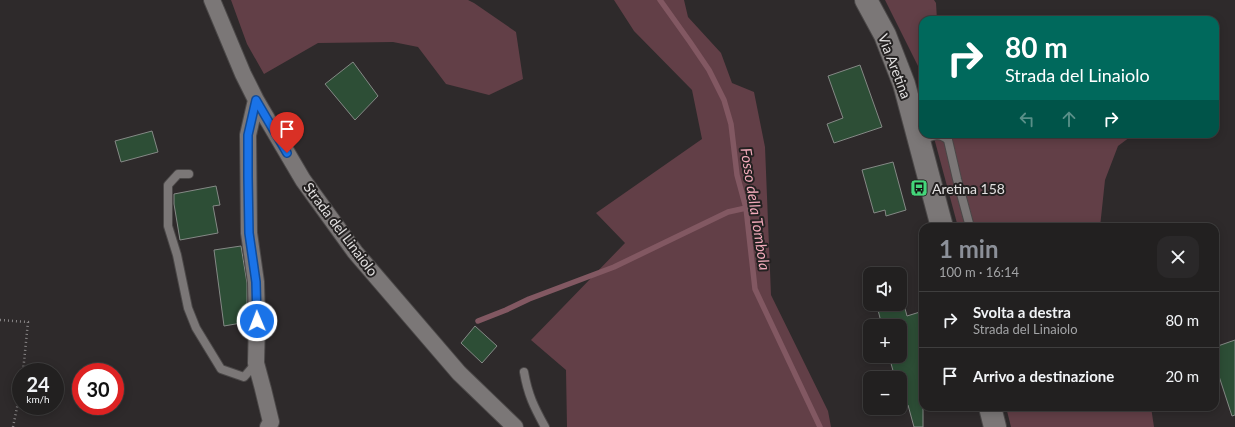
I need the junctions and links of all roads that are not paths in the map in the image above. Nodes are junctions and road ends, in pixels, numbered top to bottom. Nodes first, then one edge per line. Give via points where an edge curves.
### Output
1 (212, 0) edge
2 (866, 0) edge
3 (256, 100) junction
4 (919, 138) edge
5 (919, 138) edge
6 (928, 138) edge
7 (946, 138) edge
8 (920, 141) junction
9 (188, 174) dead end
10 (941, 223) edge
11 (969, 223) edge
12 (256, 363) junction
13 (524, 372) dead end
14 (991, 411) edge
15 (270, 425) edge
16 (515, 427) edge
17 (545, 427) edge
18 (995, 427) edge

1 - 3 street, Strada del Linaiolo
2 - 4 main road, Via Aretina via 885,35 898,68
3 - 12 street via 248,135 249,233 256,282
3 - 16 street, Strada del Linaiolo via 303,180 355,252 459,373
5 - 8 main road, Via Aretina
6 - 8 lane
7 - 11 lane
8 - 10 main road, Via Aretina
9 - 12 lane via 178,174 168,185 168,226 188,308 196,328 221,369 244,377
12 - 15 street
13 - 17 lane via 527,390
14 - 18 main road

